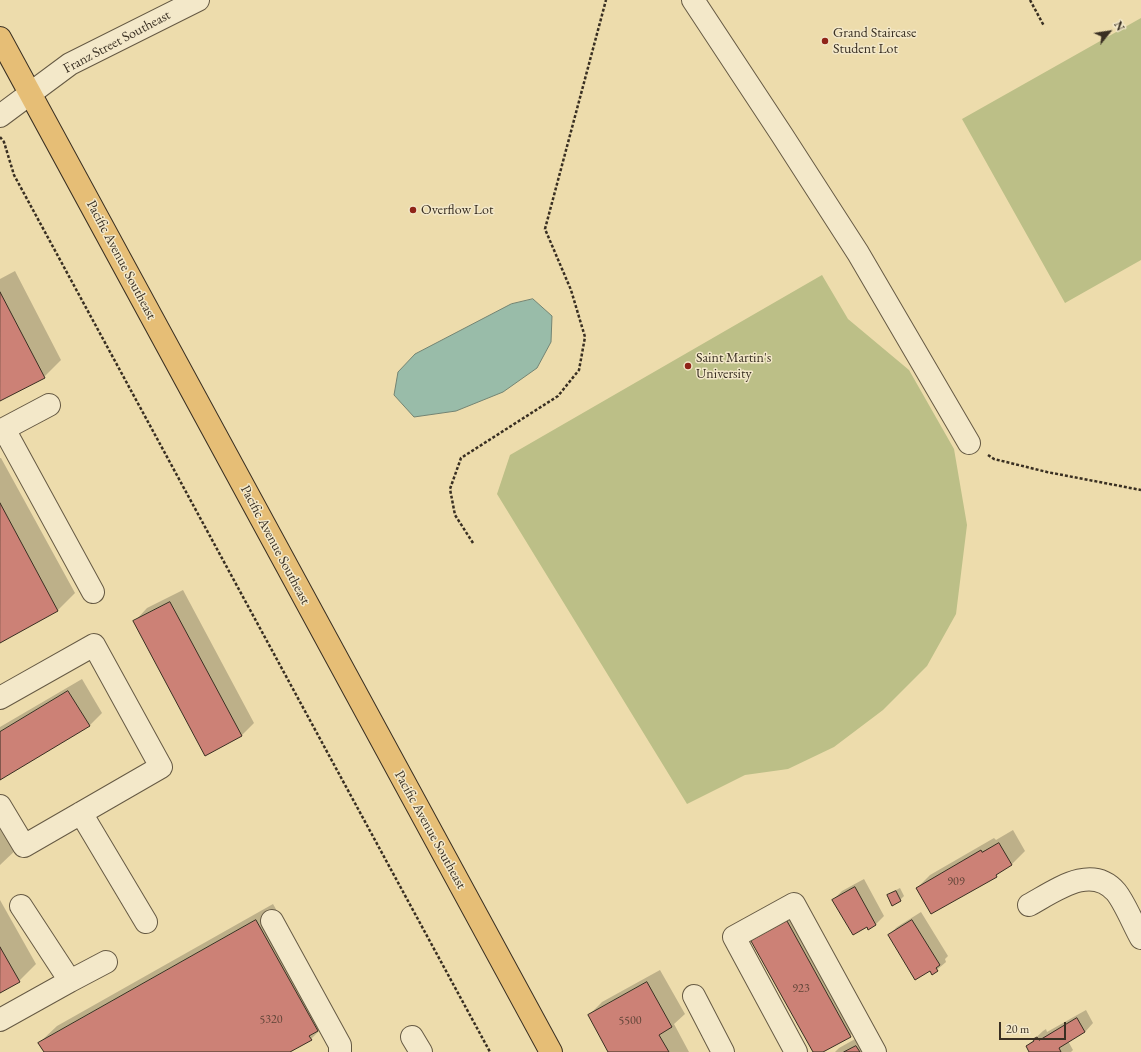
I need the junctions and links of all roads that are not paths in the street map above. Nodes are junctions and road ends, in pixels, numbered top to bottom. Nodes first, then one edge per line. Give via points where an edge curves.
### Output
1 (198, 0) edge
2 (693, 0) edge
3 (0, 38) edge
4 (31, 92) junction
5 (0, 116) edge
6 (49, 405) dead end
7 (2, 430) edge
8 (970, 444) road end
9 (93, 592) dead end
10 (0, 698) edge
11 (0, 806) edge
12 (81, 813) junction
13 (1028, 905) dead end
14 (21, 906) dead end
15 (272, 921) dead end
16 (146, 922) dead end
17 (1141, 938) edge
18 (106, 962) dead end
19 (70, 981) junction
20 (694, 996) dead end
21 (0, 1020) edge
22 (340, 1052) edge
23 (551, 1052) edge
24 (723, 1052) edge
25 (796, 1052) edge
26 (875, 1052) edge

1 - 4 street, Franz Street Southeast via 70,64
2 - 8 street via 858,253
3 - 4 main road, Pacific Avenue Southeast
4 - 5 street, Franz Street Southeast
4 - 23 main road, Pacific Avenue Southeast
6 - 7 street
7 - 9 street
10 - 12 street via 94,645 161,767
11 - 12 street via 24,846
12 - 16 street
13 - 17 street via 1081,880 1088,878 1107,882 1117,894
14 - 19 street
15 - 22 street via 340,1045
18 - 19 street
19 - 21 street
20 - 24 street
25 - 26 street via 734,937 794,904

